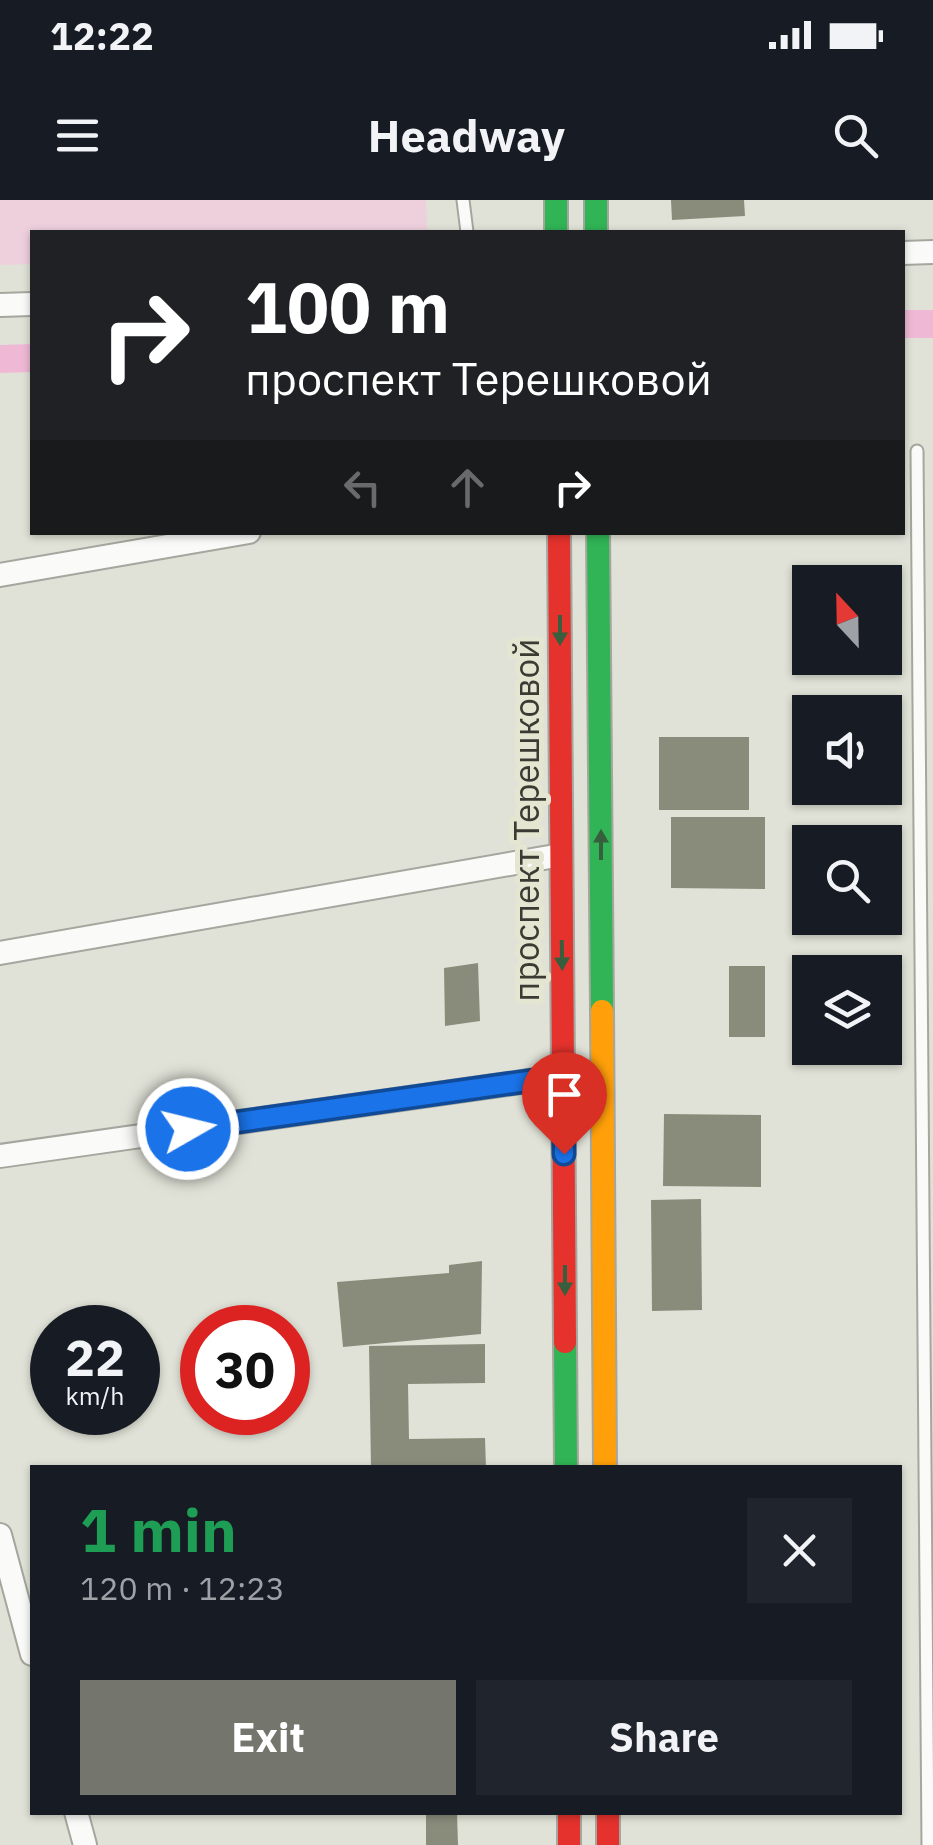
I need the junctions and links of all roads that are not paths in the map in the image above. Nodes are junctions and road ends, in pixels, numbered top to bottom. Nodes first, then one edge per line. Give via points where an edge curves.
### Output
1 (463, 200) edge
2 (556, 200) edge
3 (596, 200) edge
4 (466, 230) edge
5 (556, 230) edge
6 (596, 230) edge
7 (933, 252) edge
8 (905, 253) edge
9 (30, 304) edge
10 (0, 305) edge
11 (917, 451) dead end
12 (232, 535) edge
13 (559, 535) edge
14 (598, 535) edge
15 (0, 575) edge
16 (561, 855) junction
17 (0, 953) edge
18 (563, 1076) junction
19 (0, 1156) edge
20 (566, 1465) edge
21 (605, 1465) edge
22 (0, 1535) edge
23 (30, 1647) edge
24 (77, 1815) edge
25 (569, 1815) edge
26 (608, 1815) edge
27 (85, 1845) edge
28 (569, 1845) edge
29 (608, 1845) edge
30 (928, 1845) edge

1 - 4 lane
2 - 5 main road
3 - 6 main road
7 - 8 street
9 - 10 street
11 - 30 lane
12 - 15 street
13 -> 16 main road, проспект Терешковой
21 -> 14 main road, проспект Терешковой
16 - 17 street
16 -> 18 main road, проспект Терешковой
18 - 19 street
18 -> 20 main road, проспект Терешковой
22 - 23 street
24 - 27 street
25 - 28 main road
26 - 29 main road

